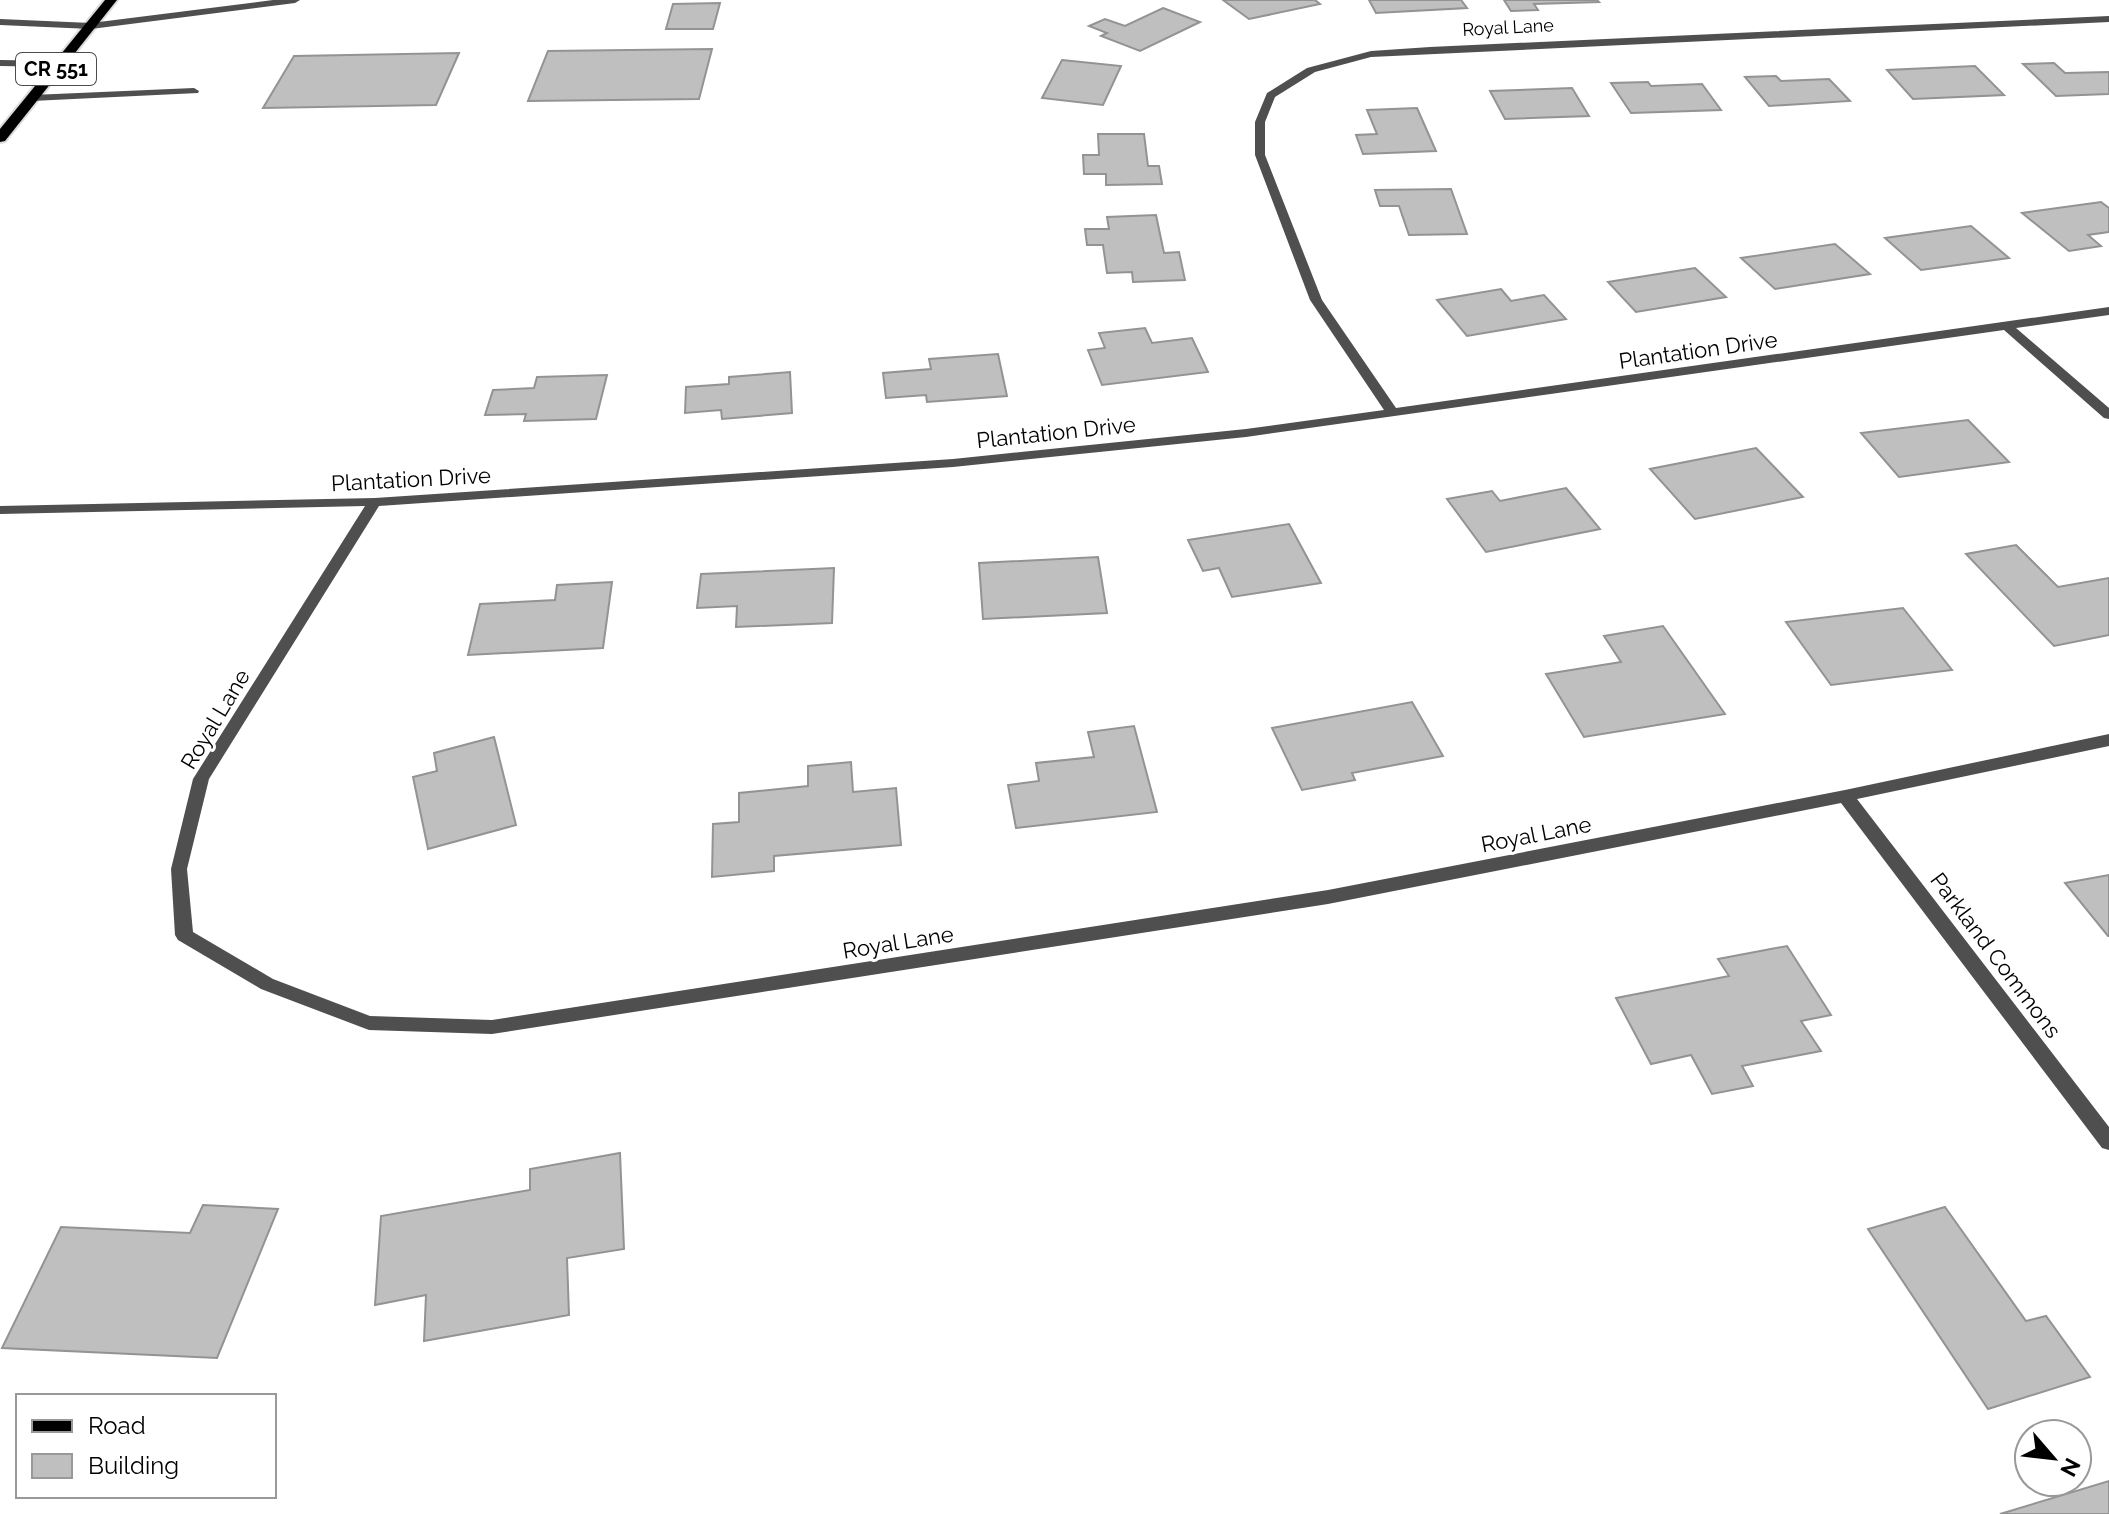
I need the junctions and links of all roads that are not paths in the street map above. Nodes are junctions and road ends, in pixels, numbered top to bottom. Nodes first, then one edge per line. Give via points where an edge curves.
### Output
1 (111, 0) edge
2 (295, 0) edge
3 (2109, 19) edge
4 (0, 22) edge
5 (91, 26) junction
6 (0, 63) edge
7 (60, 64) junction
8 (194, 91) dead end
9 (32, 98) junction
10 (0, 138) edge
11 (2109, 311) edge
12 (2008, 327) junction
13 (1392, 412) junction
14 (2109, 415) edge
15 (375, 502) junction
16 (0, 510) edge
17 (2109, 740) edge
18 (1845, 796) junction
19 (2109, 1142) edge

1 - 5 main road, CR 551
2 - 5 street
3 - 13 street, Royal Lane via 1430,50 1371,54 1311,70 1271,95 1260,122 1260,155 1316,300
4 - 5 street
5 - 7 main road, CR 551
6 - 7 street
7 - 9 main road, CR 551
8 - 9 street
9 - 10 main road, CR 551
11 - 12 street, Plantation Drive
12 - 13 street, Plantation Drive
12 - 14 street
13 - 15 street, Plantation Drive via 1246,433 953,463
15 - 16 street, Plantation Drive
15 - 18 street, Royal Lane via 201,779 179,869 184,935 267,984 369,1023 492,1027 1328,897
17 - 18 street, Royal Lane
18 - 19 street, Parkland Commons

